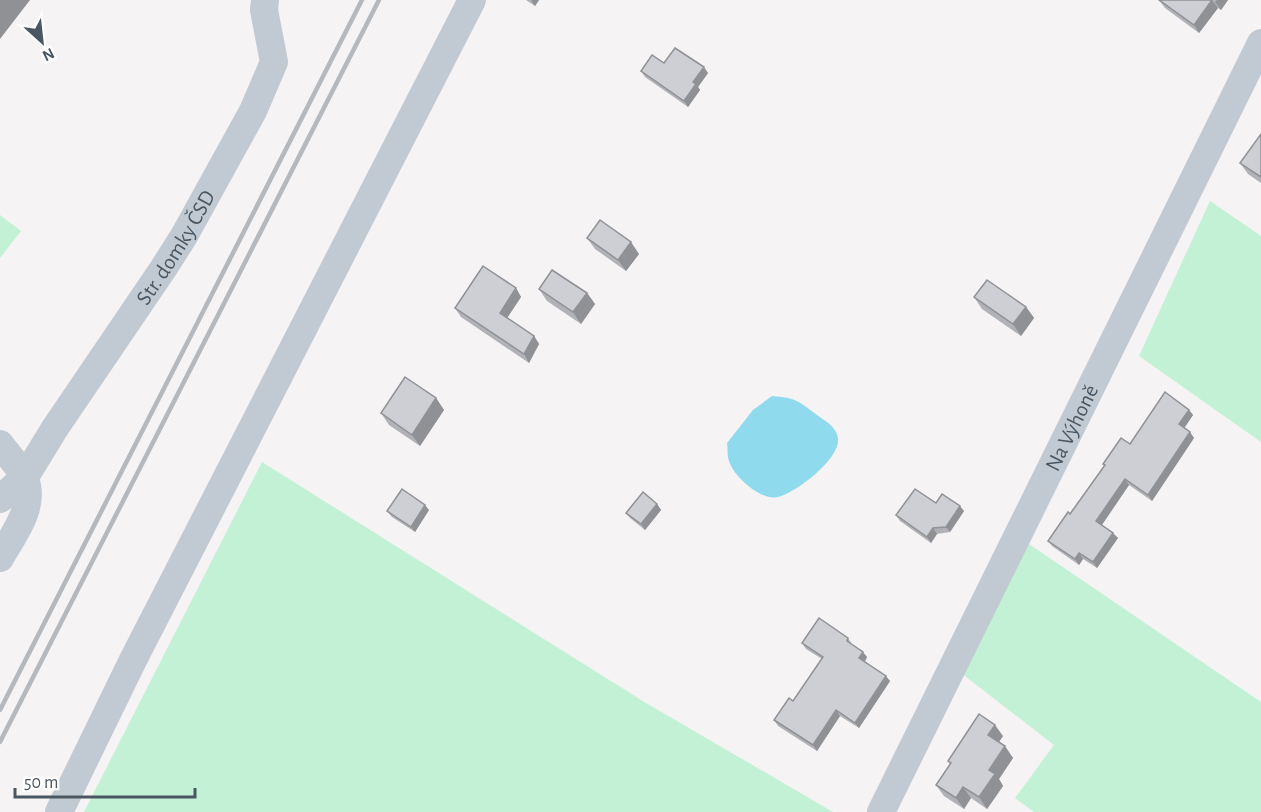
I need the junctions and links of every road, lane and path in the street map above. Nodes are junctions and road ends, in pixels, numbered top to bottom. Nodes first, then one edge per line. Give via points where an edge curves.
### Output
1 (265, 0) edge
2 (472, 0) edge
3 (1261, 43) edge
4 (0, 444) edge
5 (25, 477) junction
6 (0, 499) edge
7 (0, 558) edge
8 (59, 812) edge
9 (881, 812) edge

1 - 5 street, Str. domky ČSD via 274,62 253,111 184,236
2 - 8 street
3 - 9 street, Na Výhoně
4 - 5 street
5 - 6 street, Str. domky ČSD
5 - 7 street via 29,495 25,511

